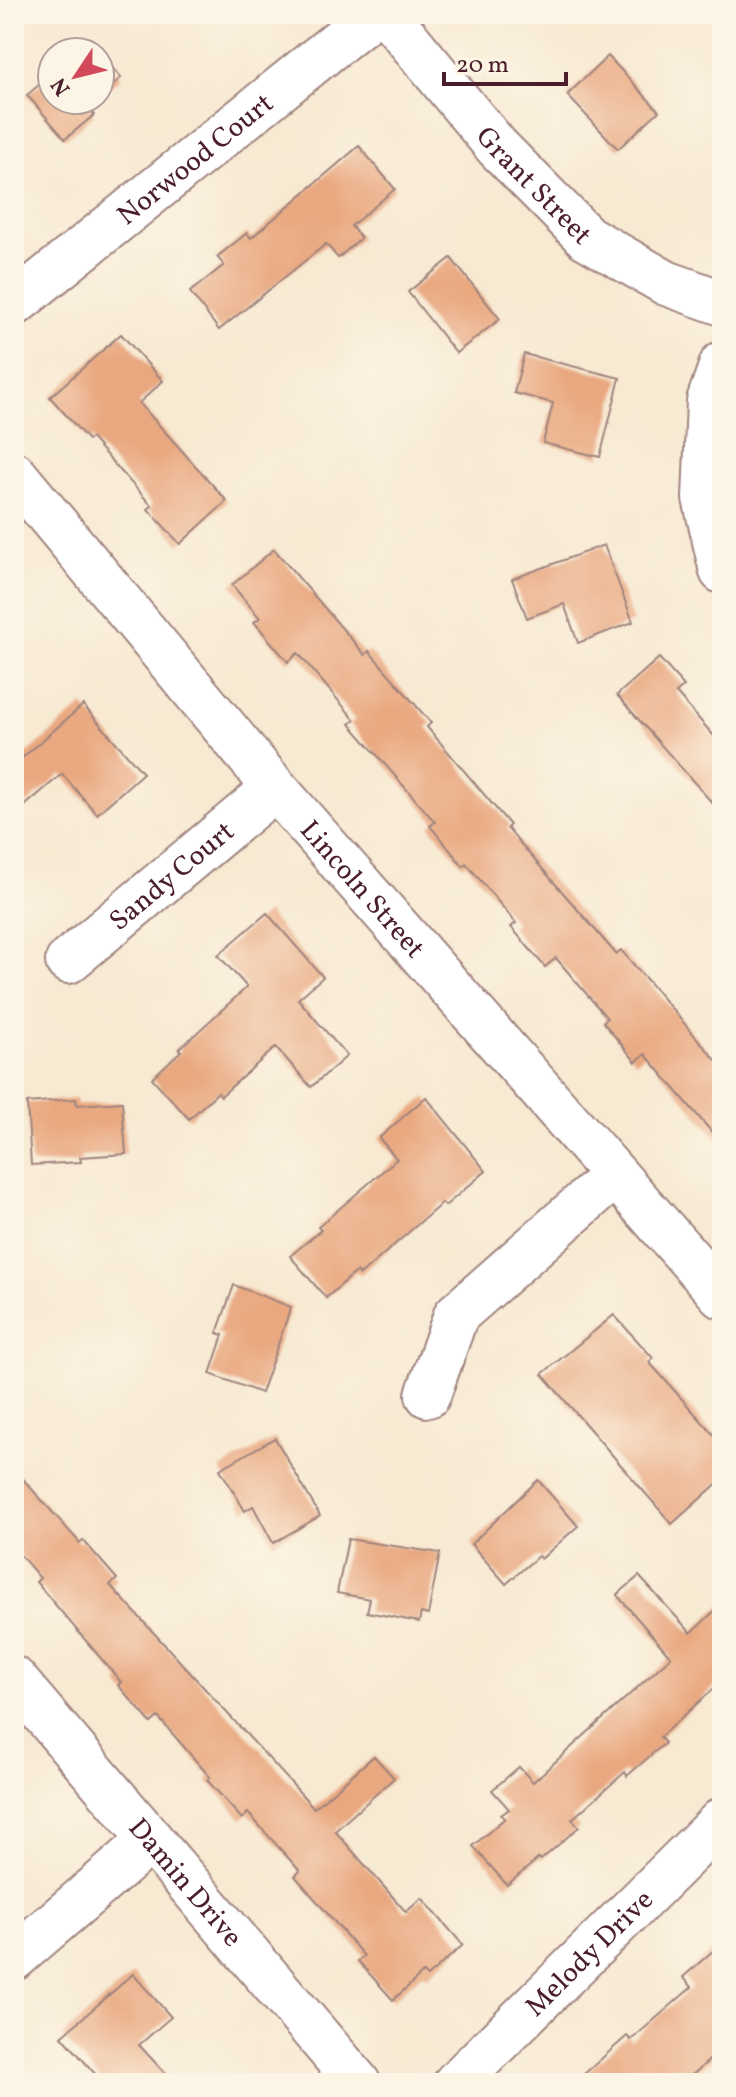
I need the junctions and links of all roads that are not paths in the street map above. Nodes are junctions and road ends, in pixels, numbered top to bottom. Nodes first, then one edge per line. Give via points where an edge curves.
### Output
1 (373, 14) edge
2 (387, 14) edge
3 (722, 303) edge
4 (14, 304) edge
5 (722, 364) edge
6 (14, 474) edge
7 (722, 571) edge
8 (275, 788) junction
9 (68, 961) dead end
10 (614, 1176) junction
11 (722, 1296) edge
12 (428, 1395) dead end
13 (14, 1679) edge
14 (722, 1820) edge
15 (151, 1840) junction
16 (14, 1958) edge
17 (358, 2083) edge
18 (456, 2083) edge

1 - 4 street, Norwood Court
2 - 3 street, Grant Street via 497,147 586,237 666,283
5 - 7 street via 709,401 705,498
6 - 8 street, Lincoln Street
8 - 9 street, Sandy Court
8 - 10 street, Lincoln Street
10 - 11 street, Lincoln Street
10 - 12 street via 456,1315
13 - 15 street, Damin Drive
14 - 18 street, Melody Drive
15 - 16 street
15 - 17 street, Damin Drive

